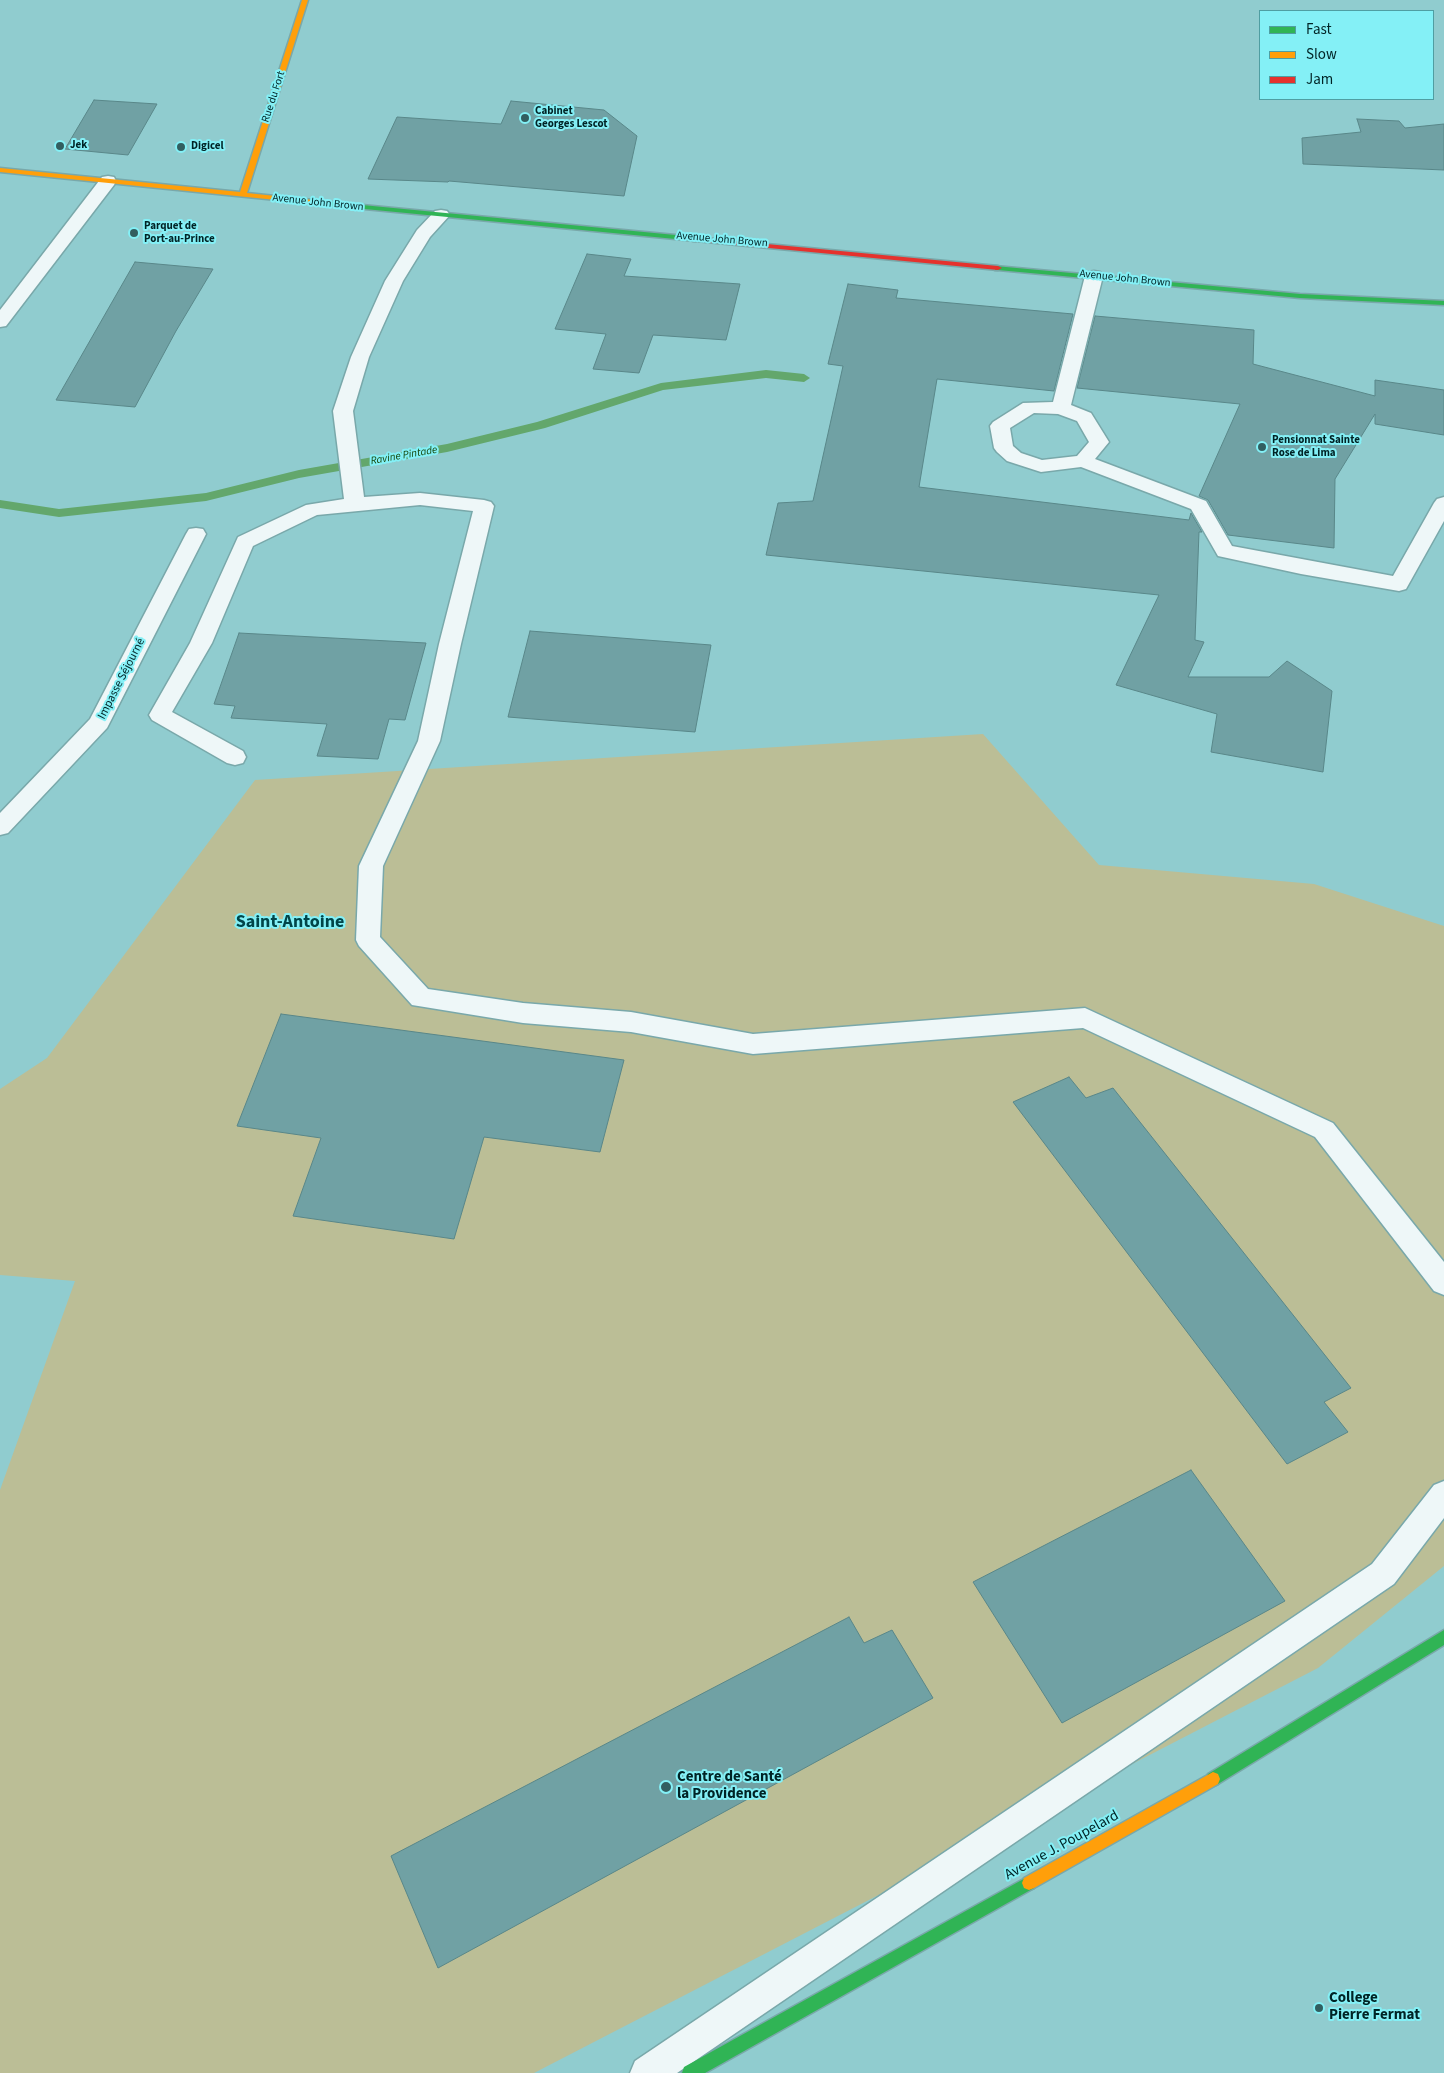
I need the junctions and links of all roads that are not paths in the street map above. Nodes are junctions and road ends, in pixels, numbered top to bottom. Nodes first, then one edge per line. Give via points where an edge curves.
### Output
1 (305, 0) edge
2 (0, 170) edge
3 (108, 180) junction
4 (243, 195) junction
5 (441, 215) junction
6 (1094, 276) junction
7 (1444, 302) edge
8 (0, 322) edge
9 (1061, 408) junction
10 (1083, 460) junction
11 (354, 498) junction
12 (1444, 503) edge
13 (196, 534) dead end
14 (235, 758) dead end
15 (0, 827) edge
16 (1444, 1283) edge
17 (1444, 1495) edge
18 (1444, 1637) edge
19 (647, 2073) edge
20 (690, 2073) edge

1 - 4 main road, Rue du Fort
2 - 3 main road, Avenue John Brown
3 - 4 main road, Avenue John Brown
3 - 8 lane
4 - 5 main road, Avenue John Brown
5 - 6 main road, Avenue John Brown
5 - 11 lane via 423,234 394,280 360,357 343,411
6 - 7 main road, Avenue John Brown via 1300,296
6 - 9 lane
9 - 10 lane via 1084,417 1099,442
9 - 10 lane via 1030,407 1000,426 1004,448 1014,457 1041,466
10 - 12 lane via 1199,505 1225,551 1399,584
11 - 14 lane via 313,509 245,542 201,643 160,715
11 - 16 lane via 420,499 484,506 429,741 371,866 368,940 422,998 523,1013 631,1022 753,1044 1085,1018 1324,1130
13 - 15 lane, Impasse Séjourné via 99,723
17 - 19 lane via 1383,1574
18 - 20 main road, Avenue J. Poupelard via 1220,1774

